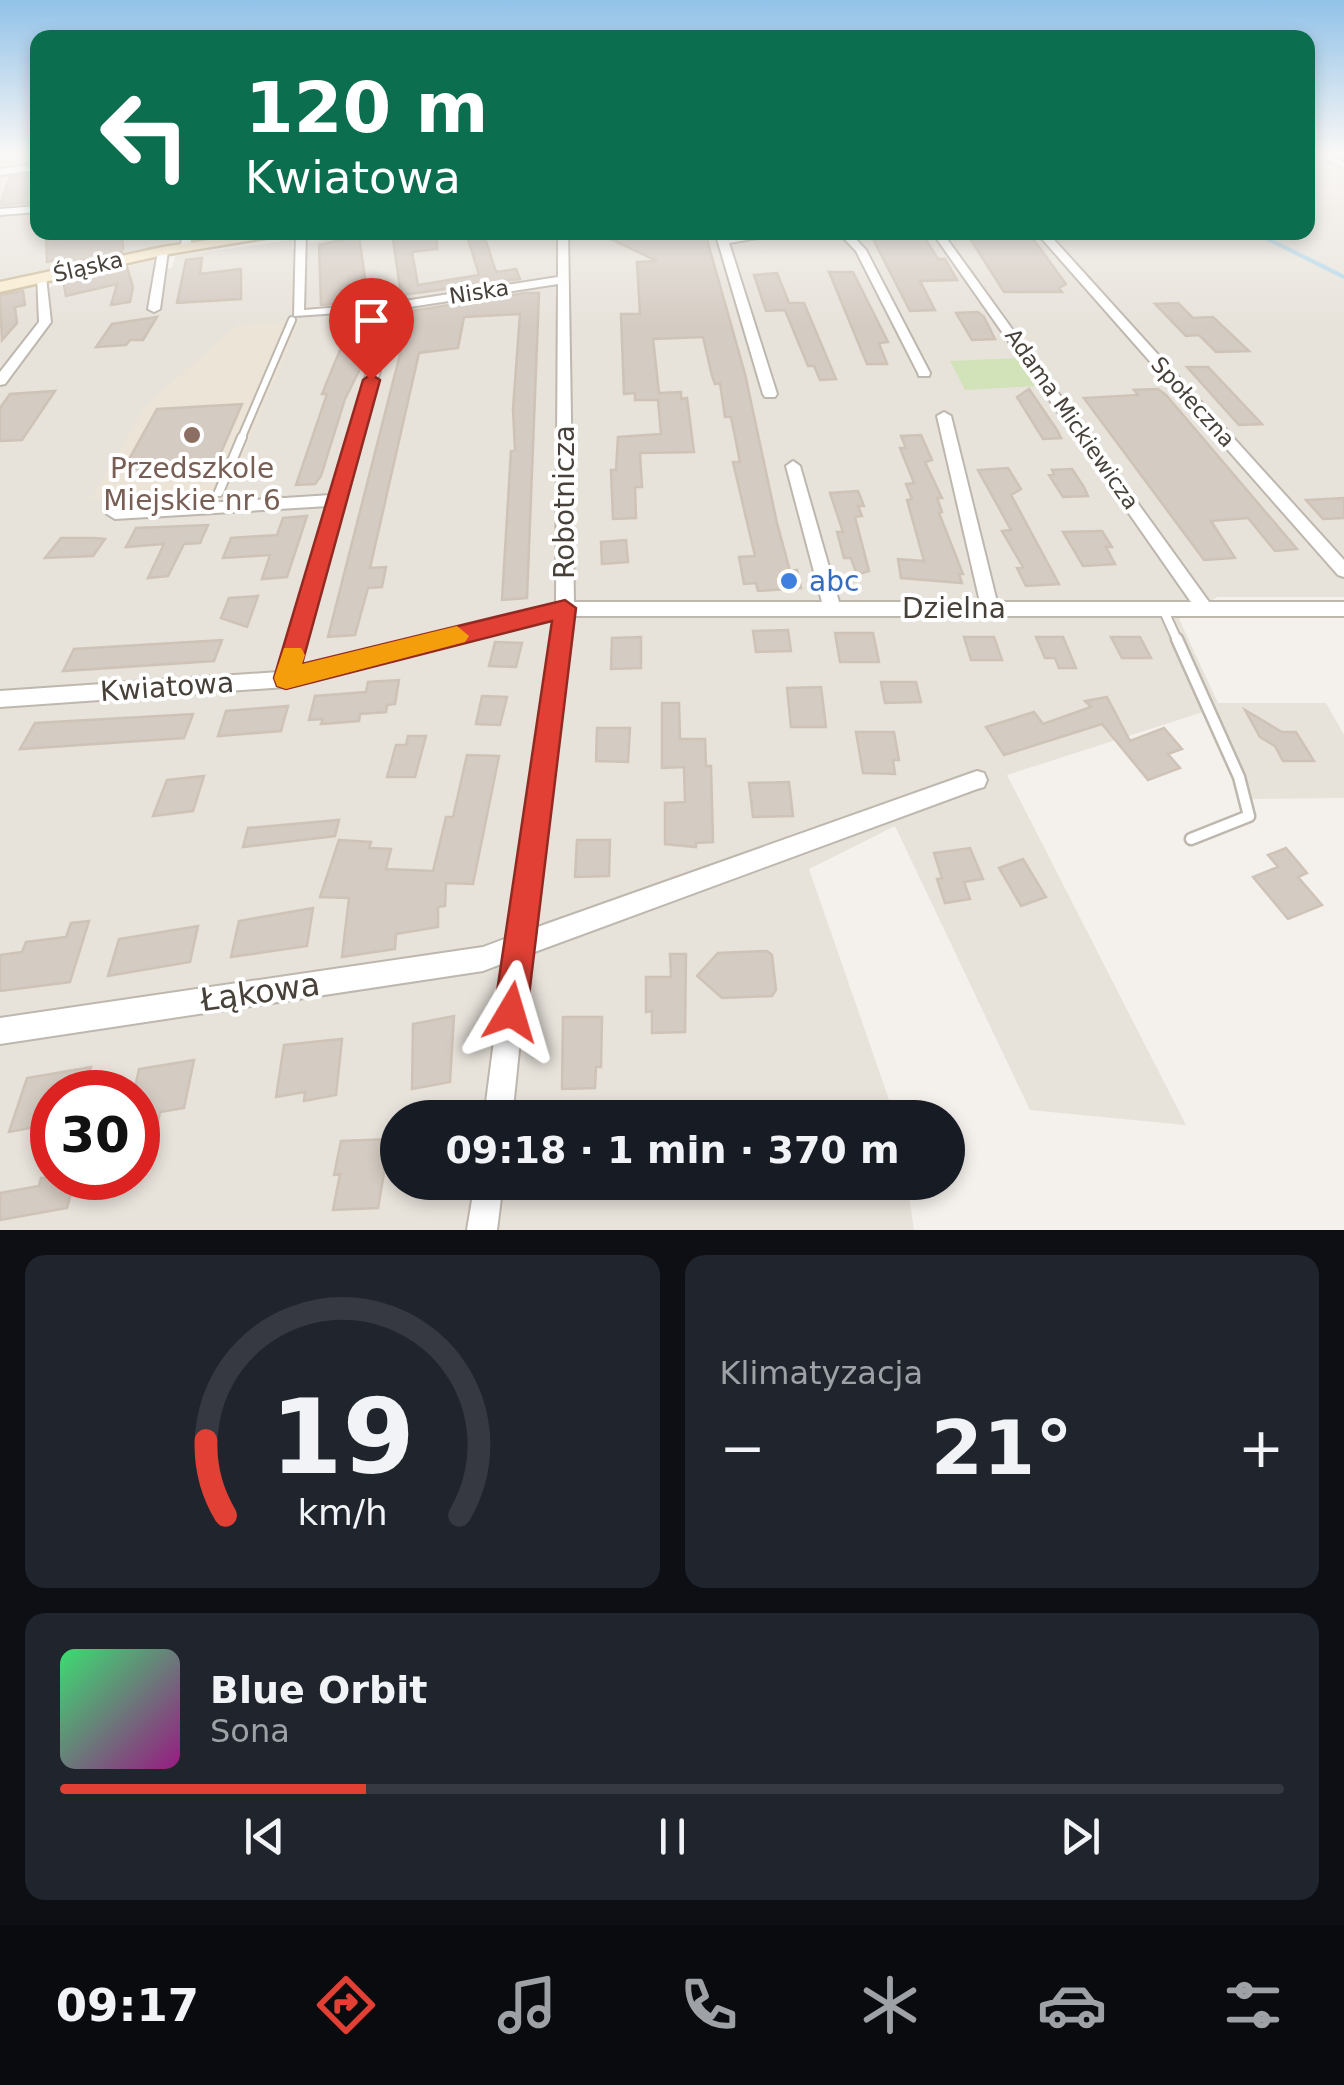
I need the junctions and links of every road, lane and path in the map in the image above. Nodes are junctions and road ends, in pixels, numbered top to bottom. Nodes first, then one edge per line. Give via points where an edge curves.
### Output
1 (186, 240) edge
2 (298, 240) edge
3 (562, 240) edge
4 (722, 240) edge
5 (851, 240) edge
6 (943, 240) edge
7 (1048, 240) edge
8 (163, 251) junction
9 (41, 277) junction
10 (563, 280) junction
11 (0, 286) edge
12 (392, 306) junction
13 (154, 309) dead end
14 (295, 318) junction
15 (924, 373) dead end
16 (0, 381) edge
17 (770, 394) dead end
18 (944, 416) dead end
19 (793, 466) dead end
20 (216, 500) junction
21 (337, 500) junction
22 (115, 514) dead end
23 (1344, 572) edge
24 (565, 608) junction
25 (990, 608) junction
26 (1163, 608) junction
27 (1204, 608) junction
28 (832, 609) junction
29 (1343, 611) edge
30 (286, 678) junction
31 (0, 699) edge
32 (977, 780) dead end
33 (1192, 839) dead end
34 (518, 948) junction
35 (0, 1031) edge
36 (500, 1100) edge
37 (486, 1200) edge
38 (482, 1230) edge

1 - 8 street, Śląska
2 - 14 street
3 - 10 street, Robotnicza
4 - 17 street
5 - 15 street
6 - 27 street, Adama Mickiewicza
7 - 23 street, Społeczna
8 - 9 street, Śląska
8 - 13 street
9 - 11 street, Śląska
9 - 16 street via 45,322
10 - 12 street, Niska
10 - 24 street, Robotnicza
12 - 14 street, Niska
12 - 21 street
14 - 20 lane
18 - 25 street
19 - 28 street
20 - 21 street
20 - 22 street
21 - 30 street
24 - 28 street, Dzielna
24 - 30 street, Kwiatowa
24 - 34 street, Robotnicza
25 - 26 street, Dzielna
25 - 28 street, Dzielna
26 - 27 street, Dzielna
26 - 33 lane via 1239,777 1248,816
27 - 29 street, Dzielna
30 - 31 street, Kwiatowa
32 - 34 street
34 - 35 street, Łąkowa via 483,960
34 - 36 street, Robotnicza
37 - 38 street

